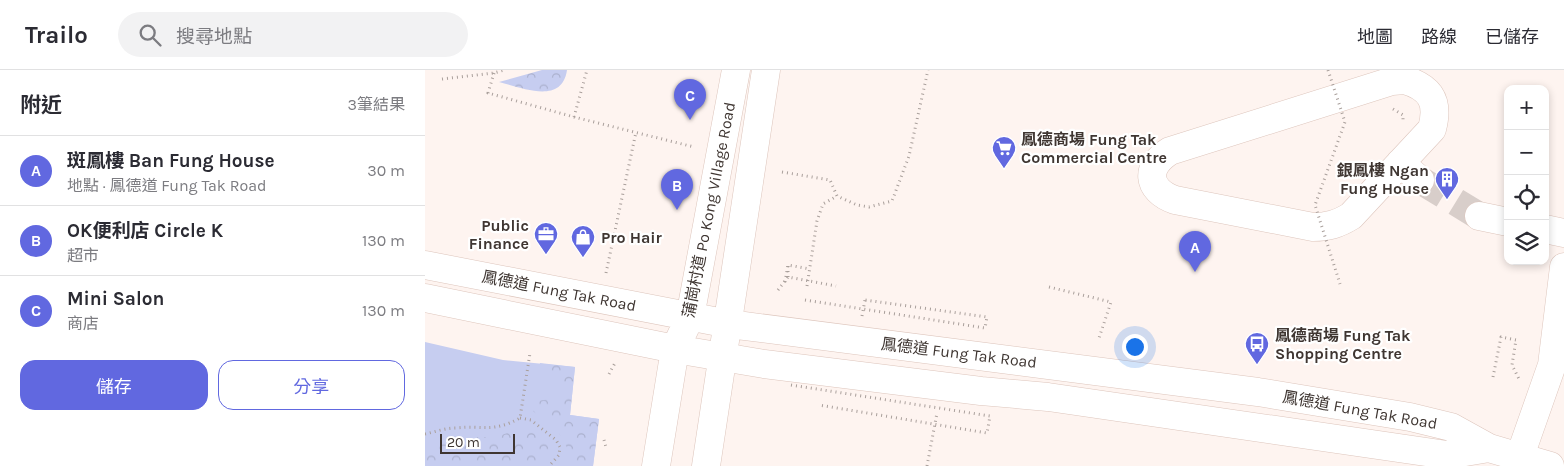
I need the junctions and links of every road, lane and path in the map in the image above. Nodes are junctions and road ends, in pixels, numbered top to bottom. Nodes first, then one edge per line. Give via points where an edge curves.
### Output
1 (504, 70) edge
2 (587, 70) edge
3 (736, 70) edge
4 (766, 70) edge
5 (928, 70) edge
6 (1328, 70) edge
7 (494, 73) junction
8 (442, 78) dead end
9 (1389, 108) dead end
10 (574, 117) junction
11 (1354, 119) dead end
12 (1345, 122) junction
13 (1401, 127) dead end
14 (636, 132) junction
15 (697, 147) dead end
16 (1410, 171) joint
17 (782, 172) dead end
18 (837, 196) junction
19 (1479, 216) tunnel mouth
20 (1504, 221) edge
21 (1549, 230) edge
22 (1564, 233) edge
23 (425, 266) edge
24 (788, 266) junction
25 (1564, 266) edge
26 (809, 269) junction
27 (788, 277) junction
28 (785, 282) dead end
29 (1340, 284) dead end
30 (807, 286) dead end
31 (836, 286) dead end
32 (1049, 287) dead end
33 (777, 290) dead end
34 (425, 298) edge
35 (600, 299) junction
36 (805, 300) dead end
37 (690, 317) junction
38 (862, 317) dead end
39 (729, 324) junction
40 (1098, 341) dead end
41 (675, 349) junction
42 (530, 353) dead end
43 (723, 357) junction
44 (1493, 377) dead end
45 (1519, 380) dead end
46 (791, 385) dead end
47 (939, 400) dead end
48 (819, 405) dead end
49 (520, 418) junction
50 (425, 434) edge
51 (604, 440) dead end
52 (606, 448) dead end
53 (1489, 448) junction
54 (1520, 456) junction
55 (707, 464) edge
56 (549, 466) edge
57 (656, 466) edge
58 (927, 466) edge
59 (1550, 466) edge

1 - 7 path
2 - 10 path
3 - 37 main road, 蒲崗村道 Po Kong Village Road
4 - 39 main road, 蒲崗村道 Po Kong Village Road
5 - 18 path via 909,156 892,201 869,207
6 - 12 path, bridge
7 - 8 path
7 - 10 path via 488,93
9 - 13 path via 1403,115
10 - 14 path
11 - 12 path
12 - 29 path, bridge via 1315,204
14 - 15 path
14 - 35 path
16 - 16 main road via 1351,216 1326,227 1175,200 1164,196 1152,177 1154,166 1171,151 1392,81 1405,80 1428,92 1434,103 1435,116
17 - 18 path via 830,180
18 - 26 path, bridge via 823,204
19 - 20 main road
21 - 22 main road
23 - 35 main road, 鳳德道 Fung Tak Road
24 - 26 path, bridge
24 - 27 path
24 - 28 path, bridge
25 - 54 main road via 1552,365
26 - 30 path, bridge
27 - 31 path
27 - 33 path
32 - 40 path via 1111,302
34 - 41 main road, 鳳德道 Fung Tak Road
35 - 37 main road, 鳳德道 Fung Tak Road
36 - 38 path, bridge via 985,328 987,317 865,300
37 - 39 main road, 鳳德道 Fung Tak Road
37 - 41 main road, 蒲崗村道 Po Kong Village Road
39 - 43 main road, 蒲崗村道 Po Kong Village Road
39 - 53 main road, 鳳德道 Fung Tak Road via 1258,392 1435,423 1451,427
41 - 43 main road, 鳳德道 Fung Tak Road
41 - 57 main road, 蒲崗村道 Po Kong Village Road
42 - 49 path
43 - 53 main road, 鳳德道 Fung Tak Road via 1048,397 1439,454
43 - 55 main road, 蒲崗村道 Po Kong Village Road
44 - 45 path via 1501,337 1516,340 1512,365
46 - 48 path, bridge via 990,416 987,433
47 - 58 path
49 - 50 path via 492,428 455,428
49 - 56 path via 531,420 556,440 560,447 559,455
51 - 52 path
53 - 54 main road, 鳳德道 Fung Tak Road
54 - 59 main road, 鳳德道 Fung Tak Road

